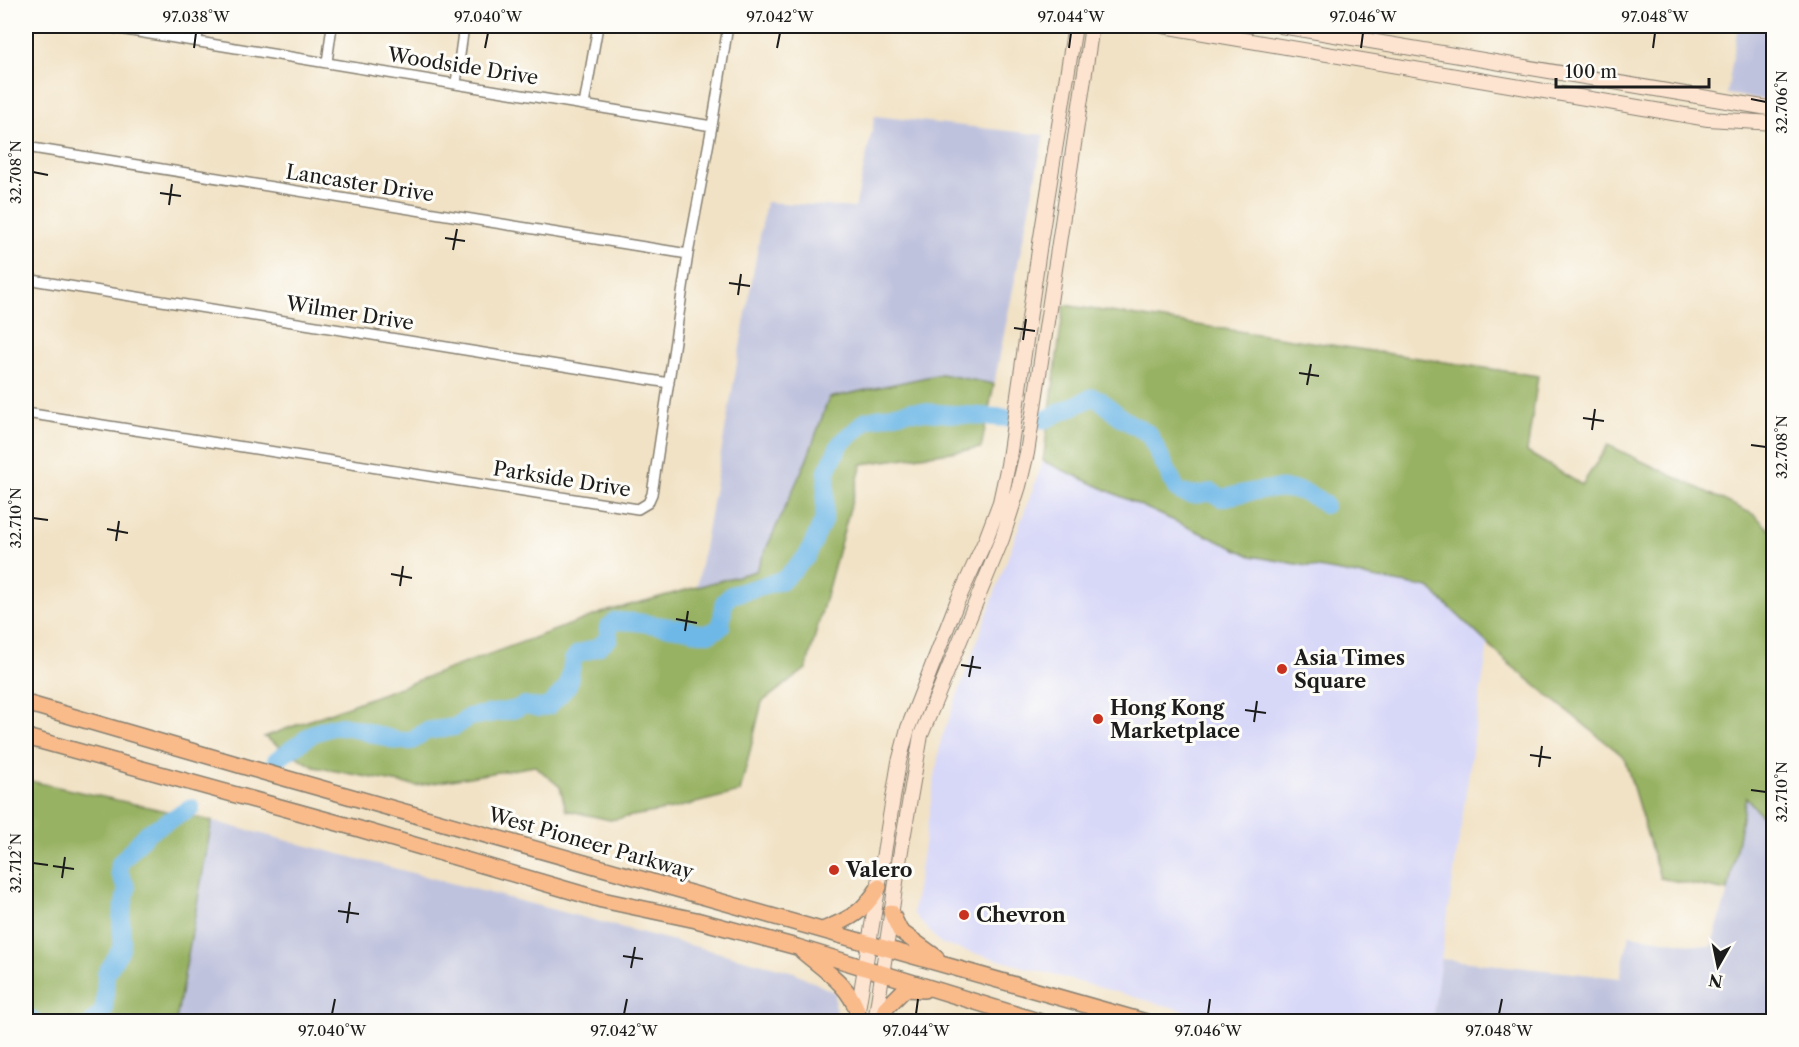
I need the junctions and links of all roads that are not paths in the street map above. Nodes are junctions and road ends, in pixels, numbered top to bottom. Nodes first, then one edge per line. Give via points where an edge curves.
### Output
1 (101, 26) edge
2 (199, 26) edge
3 (332, 26) edge
4 (464, 26) edge
5 (598, 26) edge
6 (728, 26) edge
7 (1075, 26) edge
8 (1092, 26) edge
9 (1163, 26) edge
10 (1281, 26) edge
11 (197, 40) junction
12 (327, 62) junction
13 (456, 83) junction
14 (584, 105) junction
15 (1773, 109) edge
16 (1773, 123) edge
17 (712, 126) junction
18 (26, 147) edge
19 (688, 254) junction
20 (26, 279) edge
21 (669, 383) junction
22 (26, 413) edge
23 (26, 703) edge
24 (26, 736) edge
25 (879, 887) junction
26 (891, 912) junction
27 (825, 929) junction
28 (871, 943) junction
29 (797, 947) junction
30 (886, 948) junction
31 (951, 967) junction
32 (866, 968) junction
33 (882, 974) junction
34 (939, 990) junction
35 (857, 1018) edge
36 (875, 1022) edge
37 (882, 1022) edge
38 (1041, 1022) edge
39 (1146, 1022) edge

1 - 11 street, Woodside Drive
2 - 11 street
3 - 12 street
4 - 13 street
5 - 14 street
6 - 17 street, Parkside Drive
7 - 25 main road via 1000,502 908,728
8 - 26 main road via 1027,453 1002,539 921,735
9 - 16 main road via 1697,117
10 - 15 main road
11 - 12 street, Woodside Drive
12 - 13 street, Woodside Drive
13 - 14 street, Woodside Drive
14 - 17 street, Woodside Drive
17 - 19 street, Parkside Drive
18 - 19 street, Lancaster Drive
19 - 21 street, Parkside Drive
20 - 21 street, Wilmer Drive
21 - 22 street, Parkside Drive via 652,494 648,503 638,509
23 - 27 main road, West Pioneer Parkway
24 - 29 main road via 602,900
25 - 27 main road via 868,905 848,920
25 - 28 main road
26 - 30 main road
26 - 31 main road via 900,931
27 - 28 main road, West Pioneer Parkway
28 - 30 main road, West Pioneer Parkway
28 - 32 main road
29 - 32 main road
29 - 35 main road via 847,990 856,1005
30 - 31 main road, West Pioneer Parkway
30 - 33 main road
31 - 39 main road, West Pioneer Parkway
32 - 33 main road
32 - 35 main road
33 - 34 main road
33 - 36 main road
34 - 37 main road via 905,989 885,1009
34 - 38 main road

